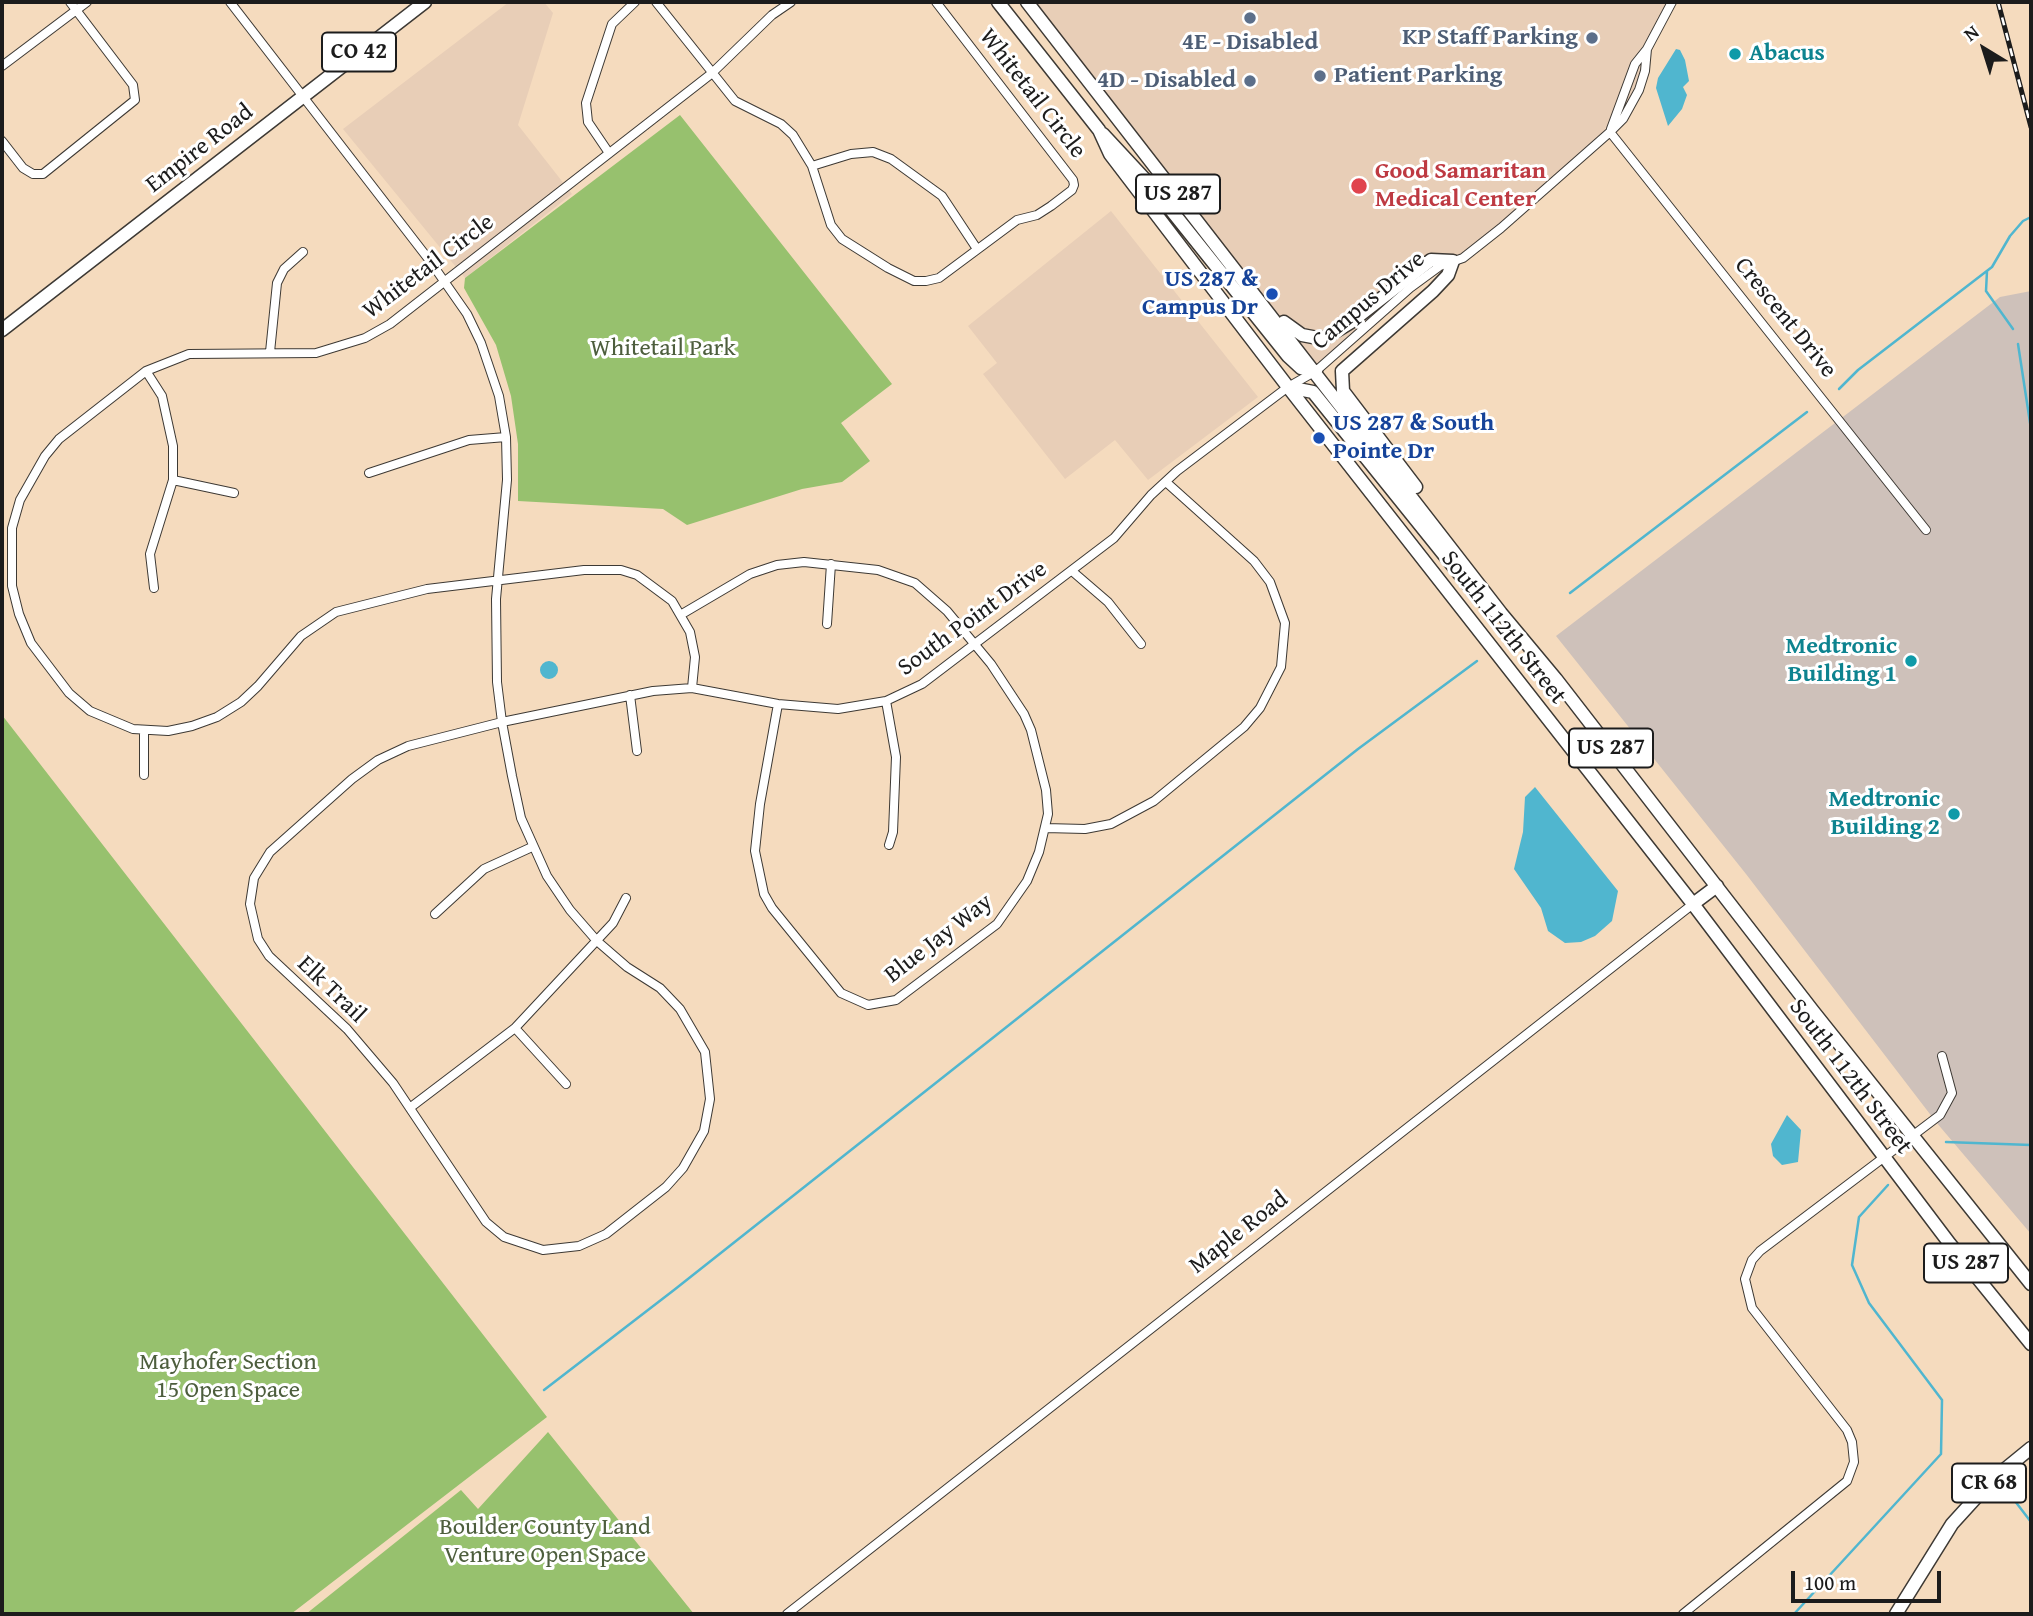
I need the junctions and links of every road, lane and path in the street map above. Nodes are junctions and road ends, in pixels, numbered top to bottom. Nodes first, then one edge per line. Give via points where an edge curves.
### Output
1 (69, 2) edge
2 (87, 2) edge
3 (230, 2) edge
4 (425, 2) edge
5 (635, 2) edge
6 (656, 2) edge
7 (791, 2) edge
8 (936, 2) edge
9 (998, 2) edge
10 (1027, 2) edge
11 (1672, 2) edge
12 (76, 10) junction
13 (4, 64) edge
14 (711, 74) junction
15 (302, 95) junction
16 (1099, 130) junction
17 (1610, 132) junction
18 (2, 141) edge
19 (609, 153) junction
20 (812, 166) junction
21 (977, 249) junction
22 (303, 252) dead end
23 (1453, 261) junction
24 (445, 281) junction
25 (1271, 313) junction
26 (2, 330) edge
27 (270, 352) junction
28 (146, 371) junction
29 (1316, 371) junction
30 (1288, 387) junction
31 (506, 437) junction
32 (369, 472) dead end
33 (173, 480) junction
34 (1166, 482) junction
35 (234, 493) dead end
36 (2, 526) edge
37 (12, 528) junction
38 (1926, 530) dead end
39 (831, 564) junction
40 (1072, 571) junction
41 (498, 580) junction
42 (154, 588) dead end
43 (1501, 613) junction
44 (682, 614) junction
45 (828, 624) dead end
46 (1141, 644) dead end
47 (975, 645) junction
48 (692, 688) junction
49 (630, 695) junction
50 (886, 701) junction
51 (778, 704) junction
52 (502, 722) junction
53 (144, 730) junction
54 (637, 751) dead end
55 (144, 775) dead end
56 (1045, 828) junction
57 (888, 845) dead end
58 (532, 847) junction
59 (1717, 886) junction
60 (626, 898) dead end
61 (1693, 904) junction
62 (435, 914) dead end
63 (597, 941) junction
64 (515, 1028) junction
65 (1942, 1056) dead end
66 (566, 1084) dead end
67 (411, 1107) junction
68 (1914, 1137) junction
69 (1884, 1157) junction
70 (2031, 1284) edge
71 (2031, 1343) edge
72 (2031, 1448) edge
73 (787, 1614) edge
74 (1683, 1614) edge
75 (1896, 1614) edge

1 - 12 street
2 - 12 street
3 - 15 street, Elk Trail
4 - 15 main road, Empire Road / CO 42
5 - 19 street via 612,24 586,103 588,122
6 - 14 street
7 - 14 street, Whitetail Circle
8 - 21 street, Whitetail Circle via 1073,180 1072,190 1052,206 1017,220
9 - 16 main road, South 112th Street / US 287
10 - 25 main road, South 112th Street / US 287
11 - 17 street via 1636,64
12 - 13 street
12 - 18 street via 133,85 135,100 43,174 23,168
14 - 19 street, Whitetail Circle
14 - 20 street, Whitetail Circle via 735,102 781,124
15 - 24 street, Elk Trail
15 - 26 main road, Empire Road / CO 42
16 - 29 main road via 1155,190 1288,356 1301,368
16 - 30 main road, South 112th Street / US 287 via 1110,154
17 - 23 street, Campus Drive via 1501,228
17 - 38 street, Crescent Drive
19 - 24 street, Whitetail Circle
20 - 21 street via 873,152 891,159 942,196
20 - 21 street, Whitetail Circle via 835,230 861,253 898,273 914,281 939,278
22 - 27 street via 284,269 277,283
23 - 25 main road via 1431,260 1323,339 1302,335
23 - 29 street, Campus Drive via 1410,288
23 - 43 main road via 1448,275 1433,291 1346,365 1341,381 1343,391 1500,602
24 - 27 street, Whitetail Circle via 365,338 316,354
24 - 31 street, Elk Trail via 487,357
25 - 29 main road, South 112th Street / US 287
27 - 28 street, Whitetail Circle via 189,354
28 - 33 street via 162,396 169,421
28 - 37 street, Whitetail Circle via 59,439 20,500
29 - 30 street, South Point Drive
29 - 43 main road, South 112th Street / US 287
30 - 34 street, South Point Drive
30 - 43 main road via 1313,392 1478,597 1490,611
30 - 61 main road, South 112th Street / US 287
31 - 32 street via 468,440
31 - 41 street, Elk Trail
33 - 35 street
33 - 42 street via 150,554
34 - 40 street, South Point Drive via 1114,538
34 - 56 street via 1254,561 1270,582 1285,623 1282,667 1244,727 1154,801 1111,824
36 - 37 street
37 - 53 street, Whitetail Circle via 10,566 19,614 48,669 90,711 110,722
39 - 44 street, Blue Jay Way via 777,565 750,574
39 - 45 street
39 - 47 street, Blue Jay Way via 878,570 915,583 947,611
40 - 46 street via 1108,602
40 - 47 street, South Point Drive
41 - 44 street, Whitetail Circle via 621,570 652,583
41 - 52 street, Elk Trail via 497,682
41 - 53 street, Whitetail Circle via 426,589 336,612 301,636 241,702 192,726
43 - 59 main road, South 112th Street / US 287
44 - 48 street, Whitetail Circle via 695,657
47 - 50 street, South Point Drive via 922,684
47 - 56 street, Blue Jay Way via 1008,687 1031,730 1046,790
48 - 49 street, South Point Drive
48 - 51 street, South Point Drive
49 - 52 street, South Point Drive
49 - 54 street
50 - 51 street, South Point Drive via 838,709
50 - 57 street via 896,757 893,832
51 - 56 street, Blue Jay Way via 760,804 757,873 772,908 822,972 853,1002 868,1005 896,1000 997,924 1027,881
52 - 58 street, Elk Trail via 521,818
52 - 67 street, Elk Trail via 408,746 378,760 270,852 252,886 252,919 269,956 347,1029
53 - 55 street
58 - 62 street via 484,869
58 - 63 street, Elk Trail via 558,894
59 - 61 main road, Maple Road
59 - 68 main road, South 112th Street / US 287
60 - 63 street
61 - 69 main road, South 112th Street / US 287
61 - 73 street, Maple Road
63 - 64 street
63 - 67 street, Elk Trail via 680,1009 697,1033 710,1075 710,1100 696,1149 666,1187 606,1234 579,1246 526,1247 486,1222
64 - 66 street
64 - 67 street
65 - 68 street via 1950,1076 1951,1097 1940,1115
68 - 69 street
68 - 70 main road, South 112th Street / US 287
69 - 71 main road, South 112th Street / US 287
69 - 74 street via 1760,1251 1745,1279 1752,1308 1847,1430 1854,1462 1847,1481
72 - 75 main road, CR 68 via 1993,1479 1961,1514

